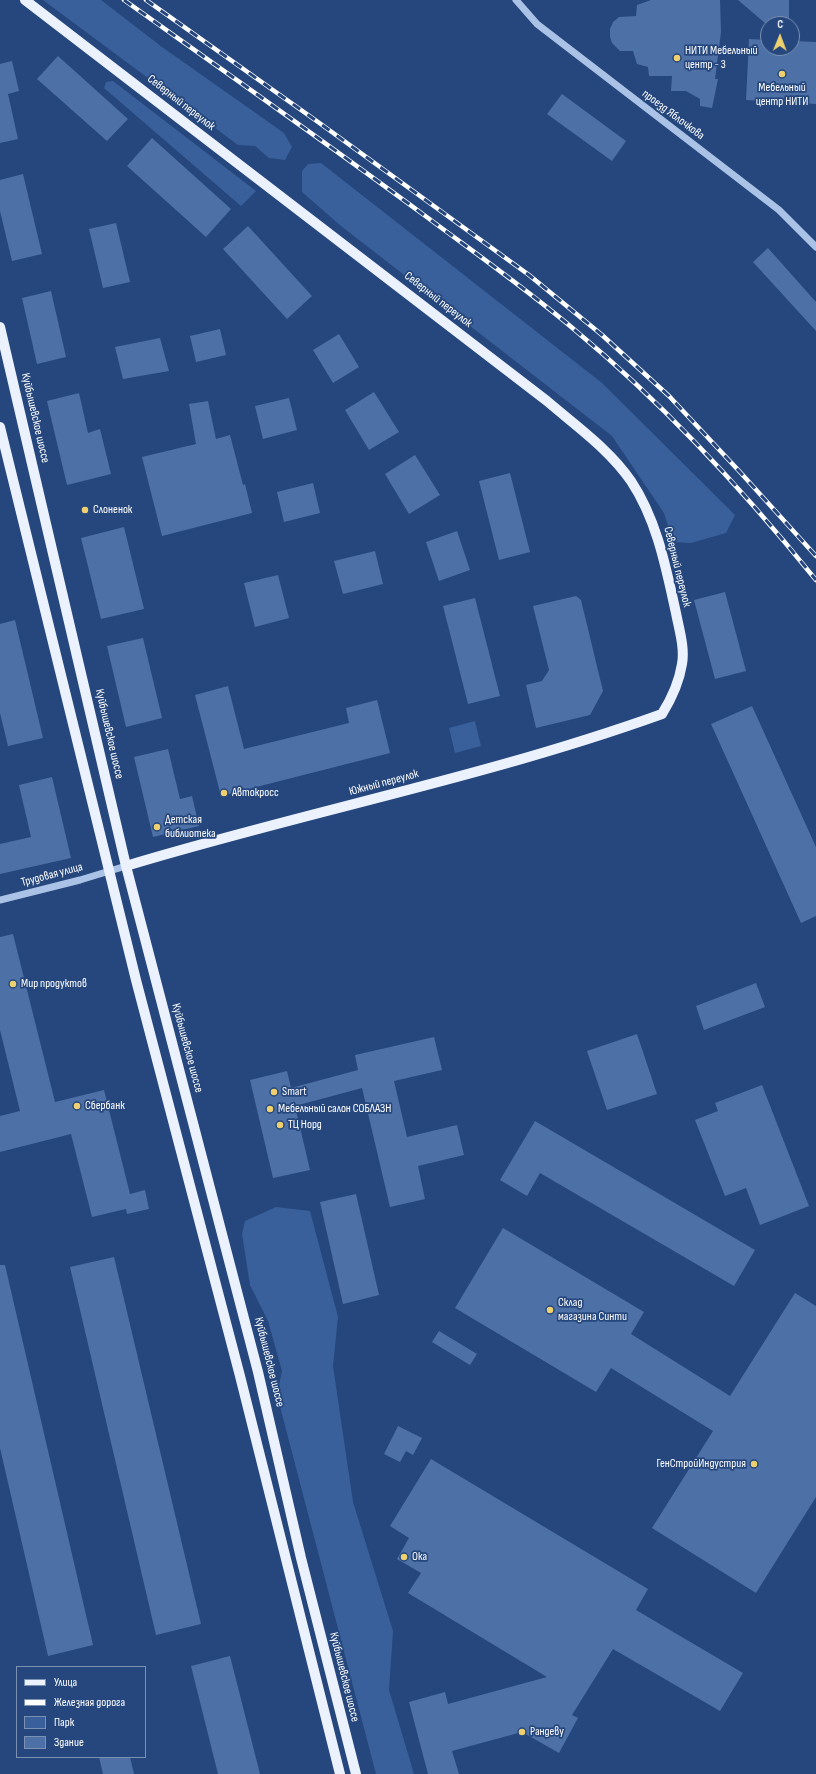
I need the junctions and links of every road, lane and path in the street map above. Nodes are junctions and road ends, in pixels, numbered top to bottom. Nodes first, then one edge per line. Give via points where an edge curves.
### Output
1 (25, 0) edge
2 (516, 0) edge
3 (816, 247) edge
4 (0, 327) edge
5 (0, 427) edge
6 (662, 714) joint
7 (126, 866) junction
8 (110, 871) junction
9 (0, 900) edge
10 (340, 1774) edge
11 (356, 1774) edge

1 - 6 main road, Северный переулок via 542,397 601,447 631,481 655,528 664,558 681,637 683,662 676,689
2 - 3 street, проезд Яблочкова via 537,24 779,210
4 - 7 main road, Куйбышевское шоссе
5 - 8 main road
6 - 7 main road, Южный переулок via 603,736 436,783 209,841
7 - 8 street, Южный переулок
7 - 11 main road, Куйбышевское шоссе via 258,1372 301,1558
8 - 9 street, Трудовая улица
8 - 10 main road

